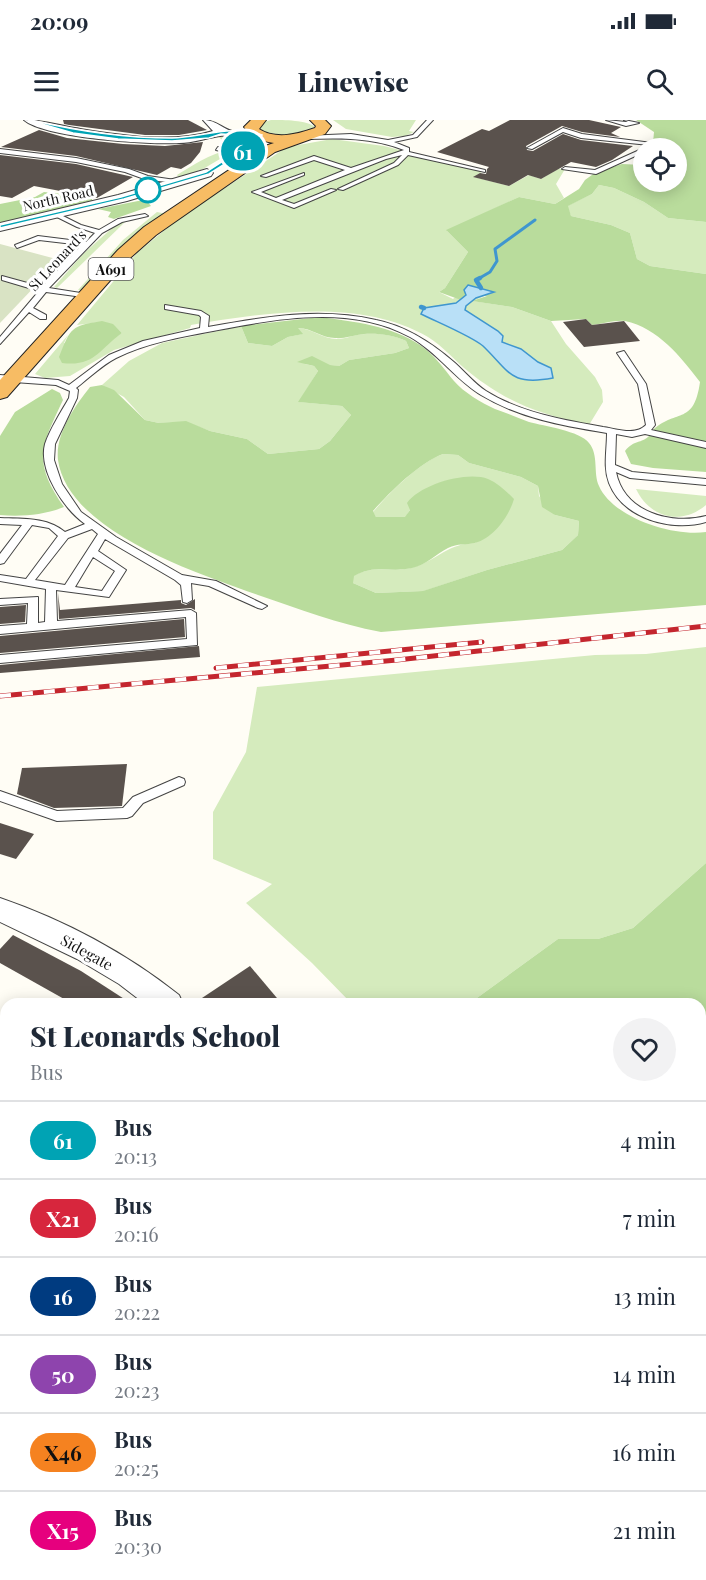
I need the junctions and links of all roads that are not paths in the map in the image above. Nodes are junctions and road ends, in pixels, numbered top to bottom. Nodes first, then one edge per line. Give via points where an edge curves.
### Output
1 (30, 120) edge
2 (206, 120) edge
3 (430, 120) edge
4 (609, 120) edge
5 (627, 120) edge
6 (320, 122) edge
7 (636, 123) junction
8 (254, 128) edge
9 (643, 128) dead end
10 (419, 133) junction
11 (219, 134) junction
12 (351, 136) junction
13 (303, 137) junction
14 (386, 141) junction
15 (633, 143) edge
16 (530, 148) dead end
17 (0, 151) edge
18 (218, 151) dead end
19 (406, 151) junction
20 (633, 152) edge
21 (331, 164) junction
22 (242, 167) junction
23 (319, 168) dead end
24 (565, 169) dead end
25 (351, 170) junction
26 (483, 171) dead end
27 (302, 174) dead end
28 (264, 176) dead end
29 (178, 188) junction
30 (276, 200) junction
31 (55, 214) junction
32 (145, 216) junction
33 (0, 227) edge
34 (100, 232) junction
35 (87, 243) junction
36 (17, 246) dead end
37 (93, 262) dead end
38 (5, 278) dead end
39 (79, 278) dead end
40 (44, 290) junction
41 (65, 293) junction
42 (87, 296) junction
43 (168, 307) dead end
44 (36, 313) junction
45 (204, 330) junction
46 (138, 335) dead end
47 (146, 343) junction
48 (3, 349) edge
49 (621, 353) dead end
50 (6, 379) edge
51 (71, 387) junction
52 (0, 393) edge
53 (611, 431) junction
54 (645, 431) junction
55 (706, 446) edge
56 (609, 466) junction
57 (706, 482) edge
58 (706, 519) edge
59 (0, 521) edge
60 (29, 522) junction
61 (93, 525) junction
62 (104, 533) junction
63 (64, 536) junction
64 (92, 552) junction
65 (0, 561) edge
66 (0, 578) edge
67 (179, 578) junction
68 (28, 583) junction
69 (51, 587) junction
70 (68, 589) junction
71 (188, 600) dead end
72 (0, 602) edge
73 (262, 606) dead end
74 (51, 625) junction
75 (32, 627) junction
76 (0, 630) edge
77 (0, 659) edge
78 (179, 782) dead end
79 (0, 796) edge
80 (0, 910) edge
81 (160, 998) edge

1 - 11 street via 73,132 118,138 172,139
2 - 11 street
3 - 10 lane
4 - 7 lane
5 - 7 lane
6 - 12 lane
6 - 13 highway via 323,130
7 - 9 lane
8 - 11 street
8 - 13 highway
8 - 29 highway, A691 via 253,144
10 - 14 lane
10 - 19 lane via 424,137
11 - 18 street
12 - 13 lane
12 - 14 lane
13 - 22 highway, A691 via 270,149
14 - 19 lane
15 - 16 lane via 563,130
17 - 29 lane via 127,170
19 - 25 lane
19 - 26 lane
19 - 30 lane via 396,164 294,206
20 - 24 lane via 596,172
21 - 23 lane
21 - 25 lane
21 - 28 lane via 314,158
22 - 29 street, North Road via 193,192
22 - 42 highway, A691 via 150,231
25 - 30 lane
27 - 30 lane via 255,192
29 - 31 street, North Road
29 - 32 highway, A691
31 - 33 street, North Road
31 - 34 lane
32 - 34 lane, St Leonard's via 116,221
32 - 37 highway, A691
34 - 35 lane, St Leonard's
35 - 36 lane via 38,238
35 - 40 lane, St Leonard's
38 - 40 lane
39 - 41 highway, A691
40 - 41 lane
40 - 44 lane, St Leonard's
41 - 42 lane
41 - 44 highway, A691
42 - 50 highway, A691
43 - 45 lane via 201,313 205,316
44 - 48 highway, A691
45 - 47 lane
45 - 53 lane via 310,315 376,322 424,342 497,401 541,418
46 - 47 lane
47 - 51 lane via 112,357
49 - 54 lane via 642,384 651,425
50 - 51 lane
50 - 52 highway, A691
51 - 61 lane via 73,398 50,444 49,460 57,484 77,514
53 - 54 lane
53 - 56 lane
54 - 55 lane
56 - 57 lane via 630,475
56 - 58 lane via 621,496 653,518 677,524
59 - 60 lane
60 - 63 lane via 52,526
60 - 65 lane
61 - 62 lane
61 - 63 lane
62 - 64 lane
62 - 67 lane
63 - 68 lane
64 - 70 lane
64 - 70 lane via 121,570 109,589 105,595
66 - 68 lane
67 - 71 lane via 186,584
67 - 73 lane via 212,583
68 - 69 lane
69 - 70 lane
69 - 74 lane
72 - 75 lane via 33,599
74 - 75 lane
74 - 77 lane via 191,613 193,642
75 - 76 lane
78 - 79 lane via 138,800 127,813 57,816
80 - 81 street, Sidegate via 132,977

